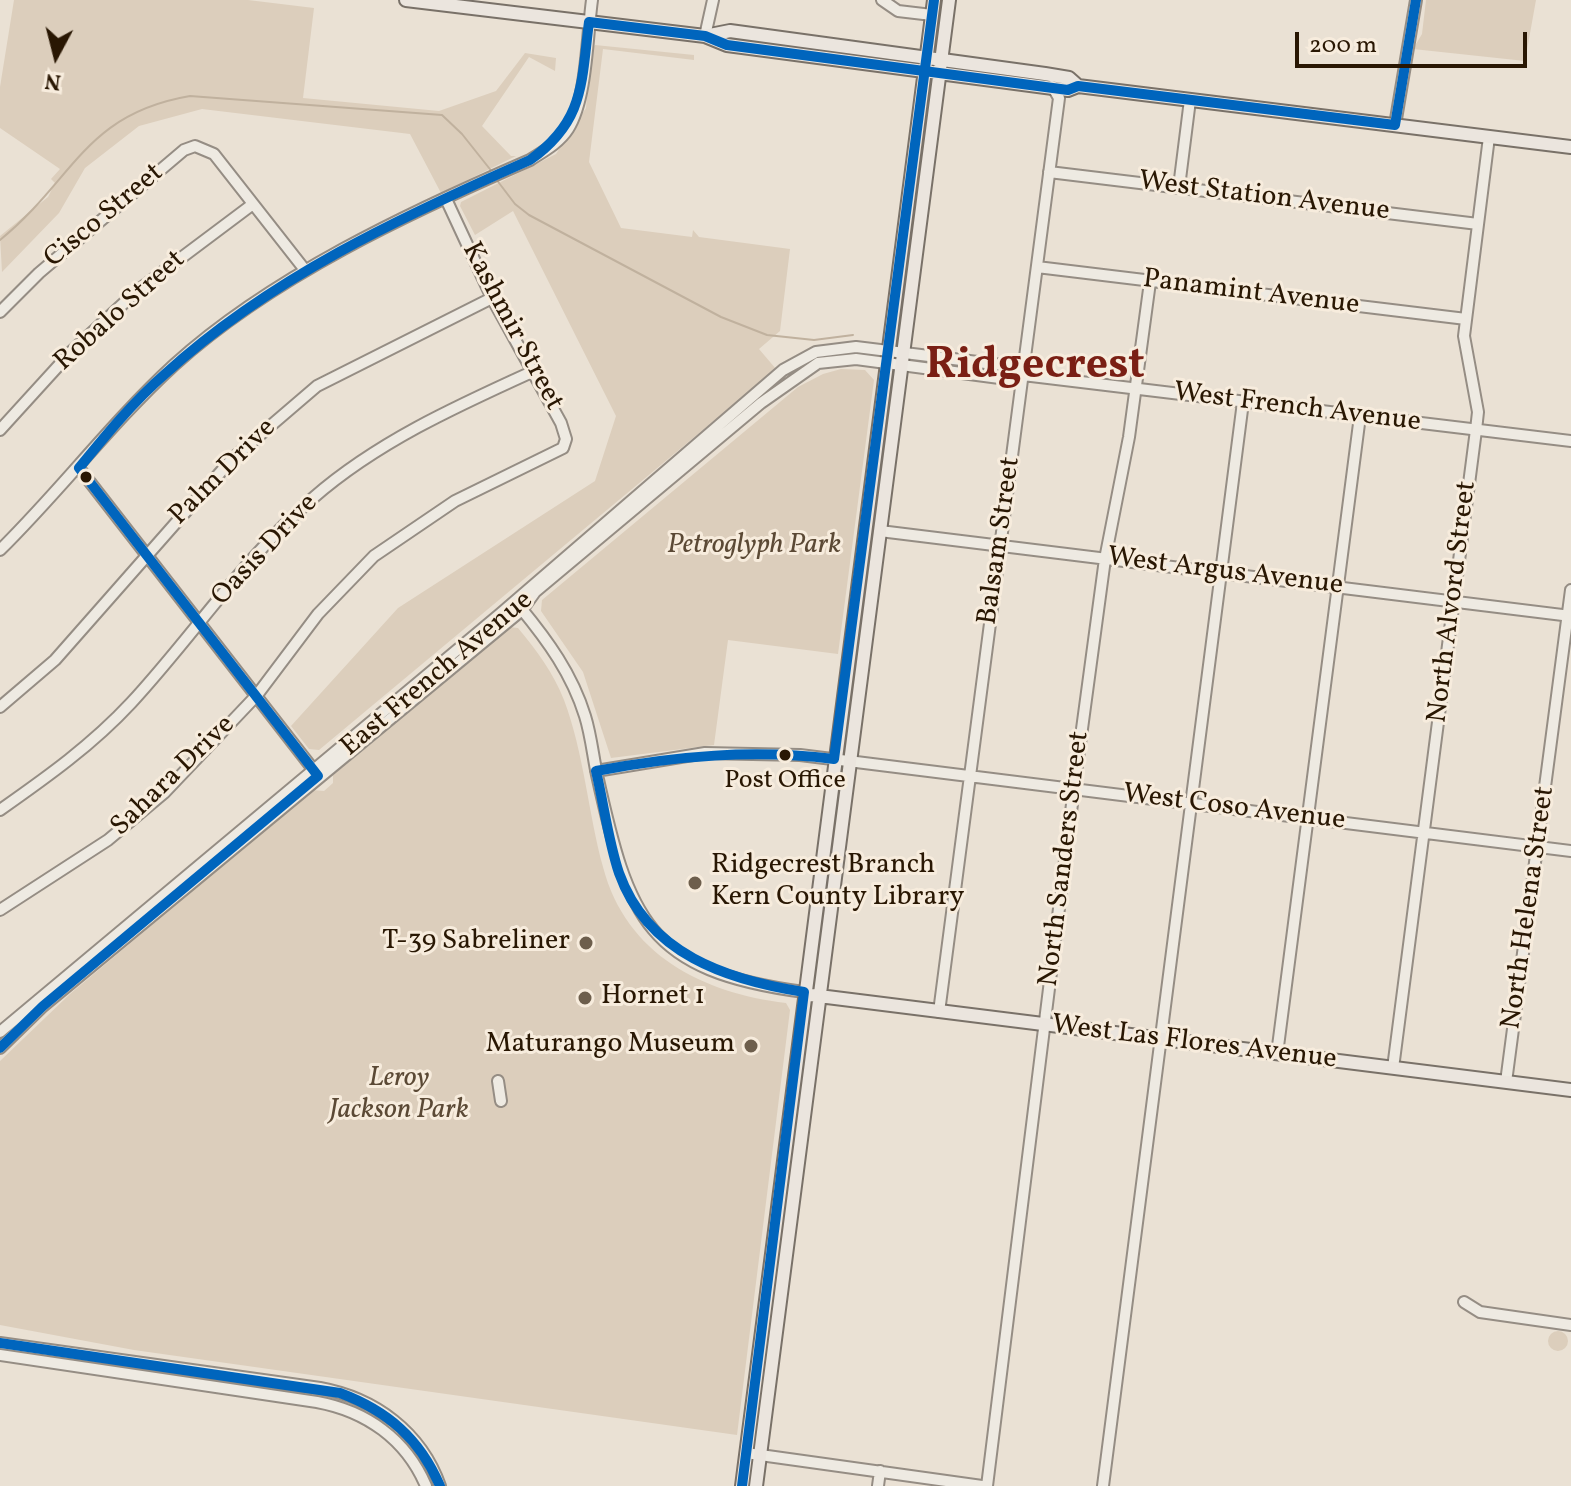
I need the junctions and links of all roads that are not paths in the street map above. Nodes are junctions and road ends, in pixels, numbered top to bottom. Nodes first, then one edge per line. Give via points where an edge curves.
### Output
1 (406, 0) edge
2 (592, 0) edge
3 (713, 0) edge
4 (882, 0) edge
5 (934, 0) edge
6 (949, 0) edge
7 (1416, 0) edge
8 (474, 4) edge
9 (932, 15) junction
10 (589, 22) junction
11 (705, 36) junction
12 (925, 56) junction
13 (940, 58) junction
14 (923, 72) junction
15 (938, 74) junction
16 (1045, 74) junction
17 (1078, 86) junction
18 (1054, 88) junction
19 (1190, 100) junction
20 (1395, 125) junction
21 (1489, 137) junction
22 (1571, 147) edge
23 (1049, 172) junction
24 (1179, 187) junction
25 (446, 199) junction
26 (253, 204) junction
27 (1478, 224) junction
28 (903, 225) junction
29 (1037, 267) junction
30 (305, 270) junction
31 (1150, 282) junction
32 (910, 287) junction
33 (492, 298) junction
34 (0, 312) edge
35 (1466, 319) junction
36 (887, 357) junction
37 (902, 359) junction
38 (534, 371) junction
39 (1023, 375) junction
40 (1135, 389) junction
41 (1243, 402) junction
42 (1360, 416) junction
43 (0, 430) edge
44 (1476, 430) junction
45 (1571, 441) edge
46 (556, 453) joint
47 (875, 454) junction
48 (79, 468) junction
49 (880, 531) junction
50 (1000, 546) junction
51 (0, 550) edge
52 (146, 552) junction
53 (1105, 559) junction
54 (1222, 573) junction
55 (1338, 587) junction
56 (1571, 590) edge
57 (514, 599) junction
58 (1454, 601) junction
59 (522, 610) junction
60 (1569, 616) edge
61 (202, 623) junction
62 (257, 695) junction
63 (0, 707) edge
64 (834, 759) junction
65 (849, 761) junction
66 (596, 771) junction
67 (316, 773) junction
68 (970, 776) junction
69 (1074, 788) junction
70 (1191, 804) junction
71 (0, 810) edge
72 (1308, 818) junction
73 (1425, 832) junction
74 (1538, 847) junction
75 (1571, 851) edge
76 (0, 910) edge
77 (804, 992) junction
78 (817, 997) junction
79 (939, 1012) junction
80 (1045, 1025) junction
81 (0, 1032) edge
82 (1160, 1039) junction
83 (0, 1048) edge
84 (1277, 1054) junction
85 (1393, 1068) junction
86 (498, 1081) dead end
87 (1506, 1082) junction
88 (1571, 1090) edge
89 (501, 1101) dead end
90 (782, 1175) junction
91 (787, 1242) junction
92 (1464, 1302) dead end
93 (1571, 1325) edge
94 (0, 1343) edge
95 (0, 1355) edge
96 (753, 1454) junction
97 (880, 1471) junction
98 (426, 1486) edge
99 (440, 1486) edge
100 (742, 1486) edge
101 (756, 1486) edge
102 (878, 1486) edge
103 (985, 1486) edge
104 (1103, 1486) edge

1 - 8 main road
2 - 10 street
3 - 11 street
4 - 9 street via 898,11
5 - 9 main road
6 - 13 main road
7 - 20 street
8 - 10 main road
9 - 12 main road
10 - 11 main road
10 - 25 street via 580,91 567,131 530,160
11 - 12 main road via 730,31
11 - 14 main road via 727,45
12 - 13 main road
12 - 14 main road
13 - 15 main road
13 - 16 main road
14 - 15 main road
14 - 28 main road
15 - 18 main road
15 - 32 main road
16 - 17 main road via 1069,78
16 - 18 street
17 - 18 main road
17 - 19 main road
18 - 23 street, Balsam Street via 1059,98
19 - 20 main road
19 - 24 street
20 - 21 main road
21 - 22 main road
21 - 27 street, North Alvord Street
23 - 24 street, West Station Avenue
23 - 29 street, Balsam Street
24 - 27 street, West Station Avenue
25 - 30 street
25 - 33 street, Kashmir Street
26 - 30 street
26 - 34 street, Cisco Street via 203,147 184,150
26 - 43 street, Robalo Street via 137,291 71,352
27 - 35 street, North Alvord Street
28 - 32 main road via 909,234 904,274
28 - 36 main road
29 - 31 street, Panamint Avenue
29 - 39 street, Balsam Street
30 - 48 street via 177,362
31 - 35 street, Panamint Avenue
31 - 40 street, North Sanders Street
32 - 37 main road
33 - 38 street, Kashmir Street
33 - 52 street, Palm Drive via 317,386 233,458
35 - 44 street, North Alvord Street
36 - 37 street, East French Avenue
36 - 47 main road
36 - 57 street, East French Avenue via 833,348 783,370
36 - 59 street, East French Avenue via 835,359 806,371 535,592
37 - 39 street, West French Avenue via 1007,379
37 - 49 main road
38 - 46 street, Kashmir Street via 563,431 565,443
38 - 61 street, Oasis Drive via 377,450 326,486 256,555
39 - 40 street, West French Avenue
39 - 50 street, Balsam Street
40 - 41 street, West French Avenue
40 - 53 street, North Sanders Street
41 - 42 street, West French Avenue
41 - 54 street
42 - 44 street, West French Avenue
42 - 55 street
44 - 45 street, West French Avenue
44 - 58 street, North Alvord Street
46 - 62 street, Sahara Drive via 455,501 374,556 318,614
47 - 49 main road via 879,466 873,525
47 - 64 main road
48 - 51 street
48 - 52 street
49 - 50 street, West Argus Avenue
49 - 65 main road
50 - 53 street, West Argus Avenue
50 - 68 street, Balsam Street
52 - 61 street
52 - 63 street, Palm Drive via 55,660
53 - 54 street, West Argus Avenue
53 - 69 street, North Sanders Street
54 - 55 street, West Argus Avenue
54 - 70 street
55 - 58 street, West Argus Avenue
55 - 72 street
56 - 60 street, North Helena Street
57 - 59 street
57 - 67 street, East French Avenue
58 - 60 street, West Argus Avenue
58 - 73 street, North Alvord Street
59 - 66 street via 549,642 573,684
59 - 67 street, East French Avenue
60 - 74 street, North Helena Street
61 - 62 street
61 - 71 street, Oasis Drive via 97,737
62 - 67 street
62 - 76 street, Sahara Drive via 201,757 120,830
64 - 65 street, West Coso Avenue
64 - 66 street, West Coso Avenue via 715,752
64 - 77 main road
65 - 68 street, West Coso Avenue
65 - 78 main road
66 - 77 street via 619,871 652,928 679,953 724,977
67 - 81 street, East French Avenue
67 - 83 street, East French Avenue via 306,788 43,1006
68 - 69 street, West Coso Avenue
68 - 79 street, Balsam Street
69 - 70 street, West Coso Avenue
69 - 80 street, North Sanders Street
70 - 72 street, West Coso Avenue
70 - 82 street
72 - 73 street, West Coso Avenue
72 - 84 street
73 - 74 street, West Coso Avenue
73 - 85 street, North Alvord Street
74 - 75 street, West Coso Avenue
74 - 87 street, North Helena Street
77 - 78 main road, West Las Flores Avenue
77 - 90 main road
78 - 79 main road, West Las Flores Avenue
78 - 91 main road
79 - 80 main road, West Las Flores Avenue
80 - 82 main road, West Las Flores Avenue
80 - 103 street, North Sanders Street
82 - 84 main road, West Las Flores Avenue
82 - 104 street
84 - 85 main road, West Las Flores Avenue
85 - 87 main road, West Las Flores Avenue
86 - 89 street
87 - 88 main road, West Las Flores Avenue
90 - 91 main road via 786,1195 780,1236
90 - 96 main road
91 - 96 main road
92 - 93 street via 1480,1312
94 - 99 street via 353,1396 404,1429 426,1456
95 - 98 street via 348,1410 392,1437
96 - 97 street
96 - 100 main road
96 - 101 main road
97 - 102 street
97 - 103 street

